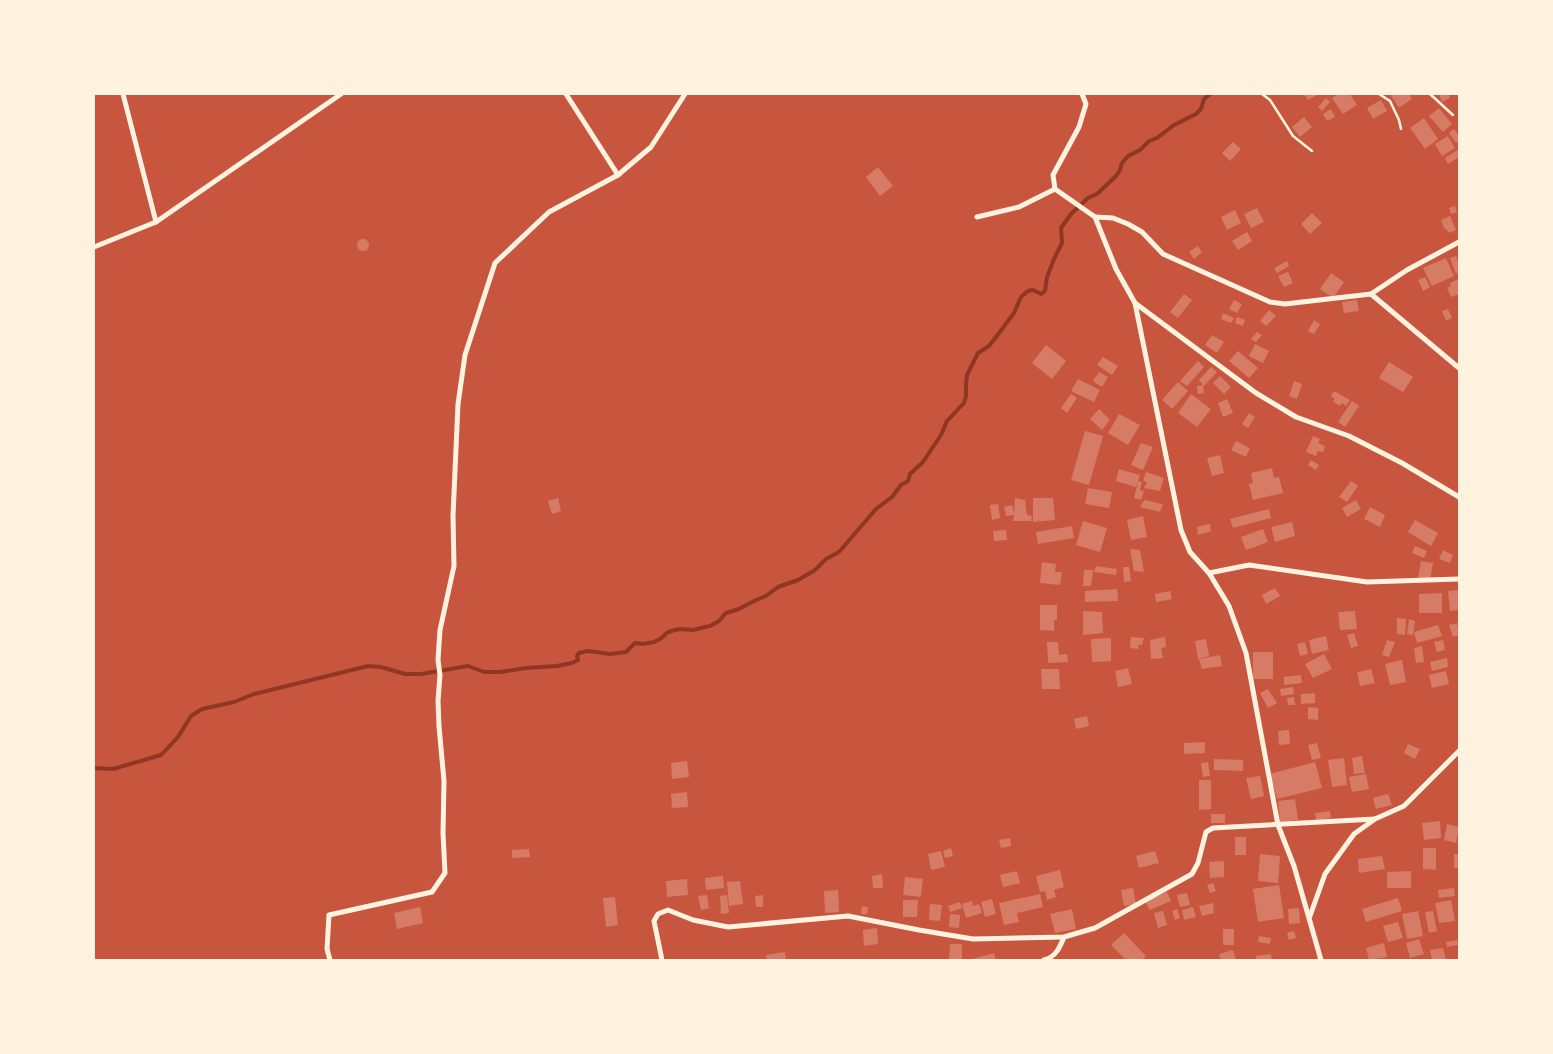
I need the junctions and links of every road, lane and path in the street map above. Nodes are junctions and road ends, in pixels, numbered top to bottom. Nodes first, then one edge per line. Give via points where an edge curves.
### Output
1 (123, 94) edge
2 (342, 94) edge
3 (566, 94) edge
4 (685, 94) edge
5 (1082, 94) edge
6 (1262, 94) edge
7 (1379, 94) edge
8 (1430, 94) edge
9 (1453, 115) dead end
10 (1401, 129) dead end
11 (1312, 151) dead end
12 (618, 175) junction
13 (1055, 189) junction
14 (977, 217) dead end
15 (1095, 217) junction
16 (156, 222) junction
17 (1459, 242) edge
18 (94, 247) edge
19 (1371, 294) junction
20 (1135, 303) junction
21 (1459, 368) edge
22 (1459, 497) edge
23 (1209, 573) junction
24 (1459, 579) edge
25 (1459, 752) edge
26 (1376, 819) junction
27 (1278, 825) junction
28 (1310, 917) junction
29 (1064, 936) junction
30 (330, 960) edge
31 (662, 960) edge
32 (1044, 960) edge
33 (1321, 960) edge

1 - 16 street
2 - 16 street
3 - 12 street
4 - 12 street via 651,147
5 - 13 street via 1086,104 1079,127 1053,176
6 - 11 path via 1270,100 1293,136
7 - 10 path via 1390,101
8 - 9 path
12 - 30 street via 548,212 495,263 465,354 458,404 454,566 440,630 438,660 445,873 432,892 329,915 327,949
13 - 14 street via 1019,208
13 - 15 street
15 - 19 street via 1113,218 1128,224 1142,232 1163,254 1270,302 1285,304
15 - 20 street via 1116,269
16 - 18 street
17 - 19 street
19 - 21 street
20 - 22 street via 1256,392 1296,417 1349,436 1402,462
20 - 23 street via 1181,530 1190,552
23 - 24 street via 1249,565 1367,582
23 - 27 street via 1229,606 1246,653
25 - 26 street via 1404,806
26 - 27 street
26 - 28 street via 1354,834 1325,874
27 - 28 street
27 - 29 street via 1213,828 1206,832 1192,874 1095,928
28 - 33 street
29 - 31 street via 973,938 848,916 728,927 693,920 668,910 658,914 654,921
29 - 32 street via 1058,951

